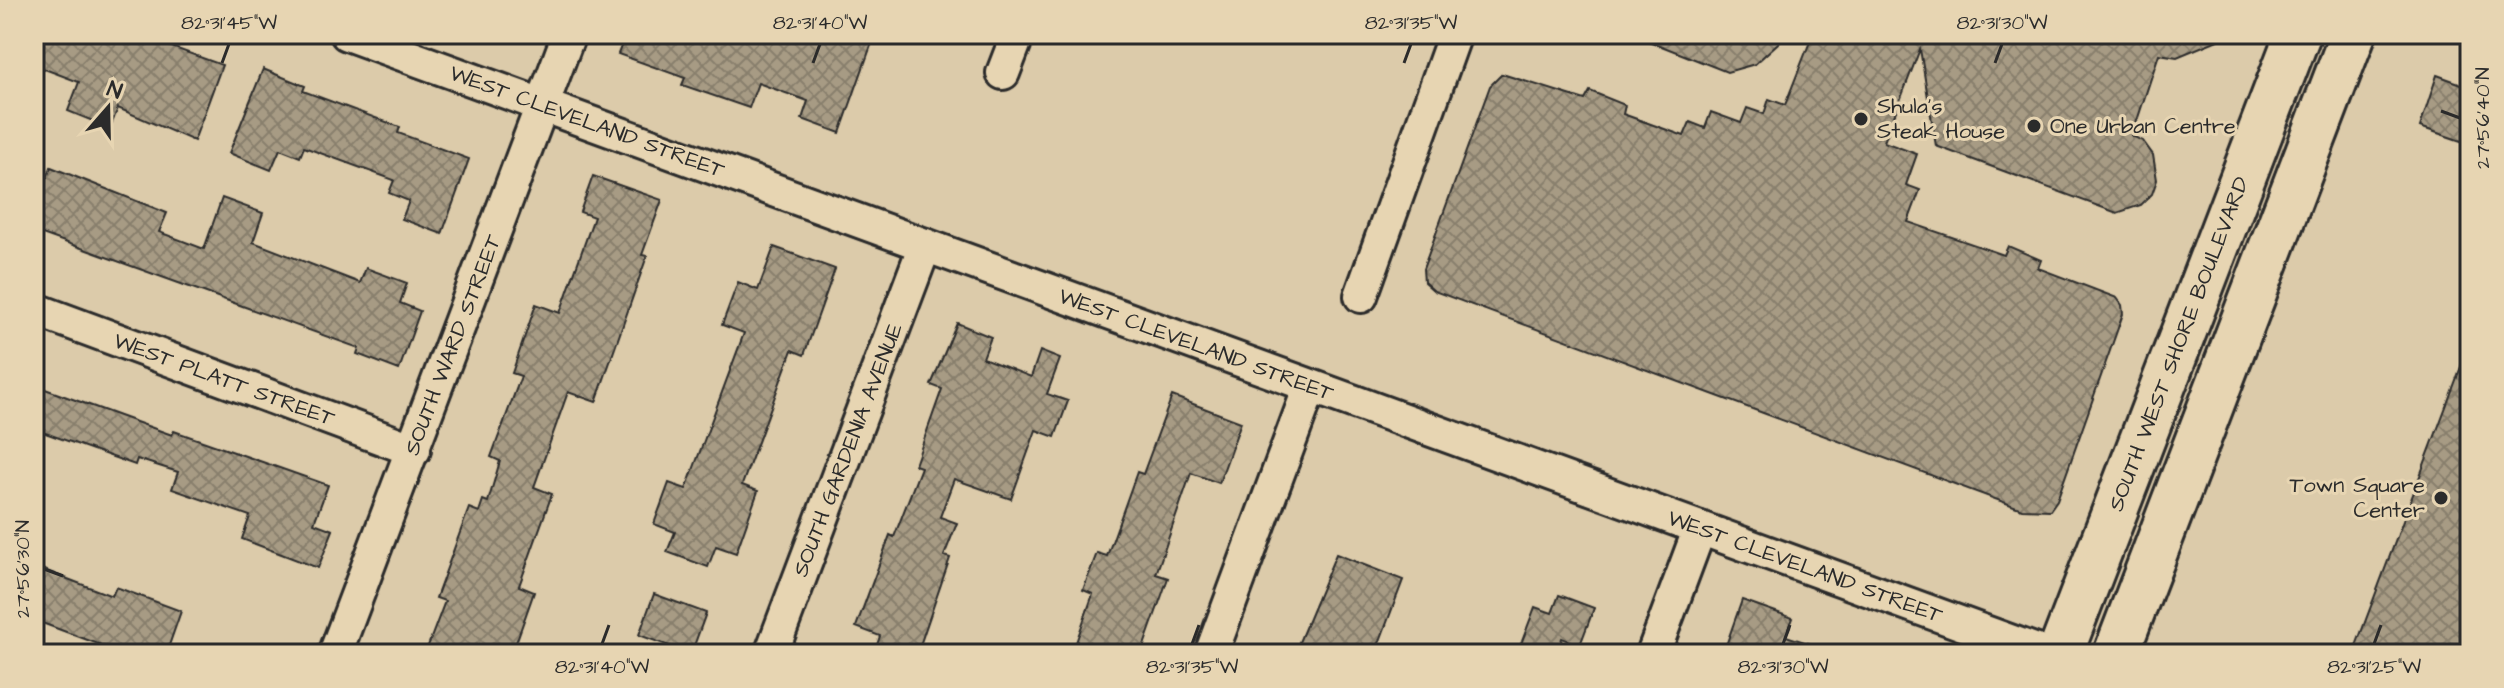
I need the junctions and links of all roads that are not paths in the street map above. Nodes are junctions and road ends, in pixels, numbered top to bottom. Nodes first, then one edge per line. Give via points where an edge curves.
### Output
1 (347, 34) edge
2 (569, 34) edge
3 (1018, 34) edge
4 (1455, 34) edge
5 (2298, 34) edge
6 (2353, 34) edge
7 (1003, 73) dead end
8 (543, 106) junction
9 (925, 245) junction
10 (1361, 296) dead end
11 (34, 309) edge
12 (1310, 387) junction
13 (414, 450) junction
14 (1700, 528) junction
15 (335, 654) edge
16 (771, 654) edge
17 (1211, 654) edge
18 (1653, 654) edge
19 (2045, 654) edge
20 (2060, 654) edge
21 (2116, 654) edge

1 - 8 street, WEST CLEVELAND STREET
2 - 8 street, SOUTH WARD STREET
3 - 7 street
4 - 10 street
5 - 20 street, SOUTH WEST SHORE BOULEVARD
6 - 21 street
8 - 9 street, WEST CLEVELAND STREET
8 - 13 street, SOUTH WARD STREET
9 - 12 street, WEST CLEVELAND STREET
9 - 16 street, SOUTH GARDENIA AVENUE
11 - 13 street, WEST PLATT STREET
12 - 14 street, WEST CLEVELAND STREET
12 - 17 street
13 - 15 street, SOUTH WARD STREET
14 - 18 street
14 - 19 street, WEST CLEVELAND STREET

